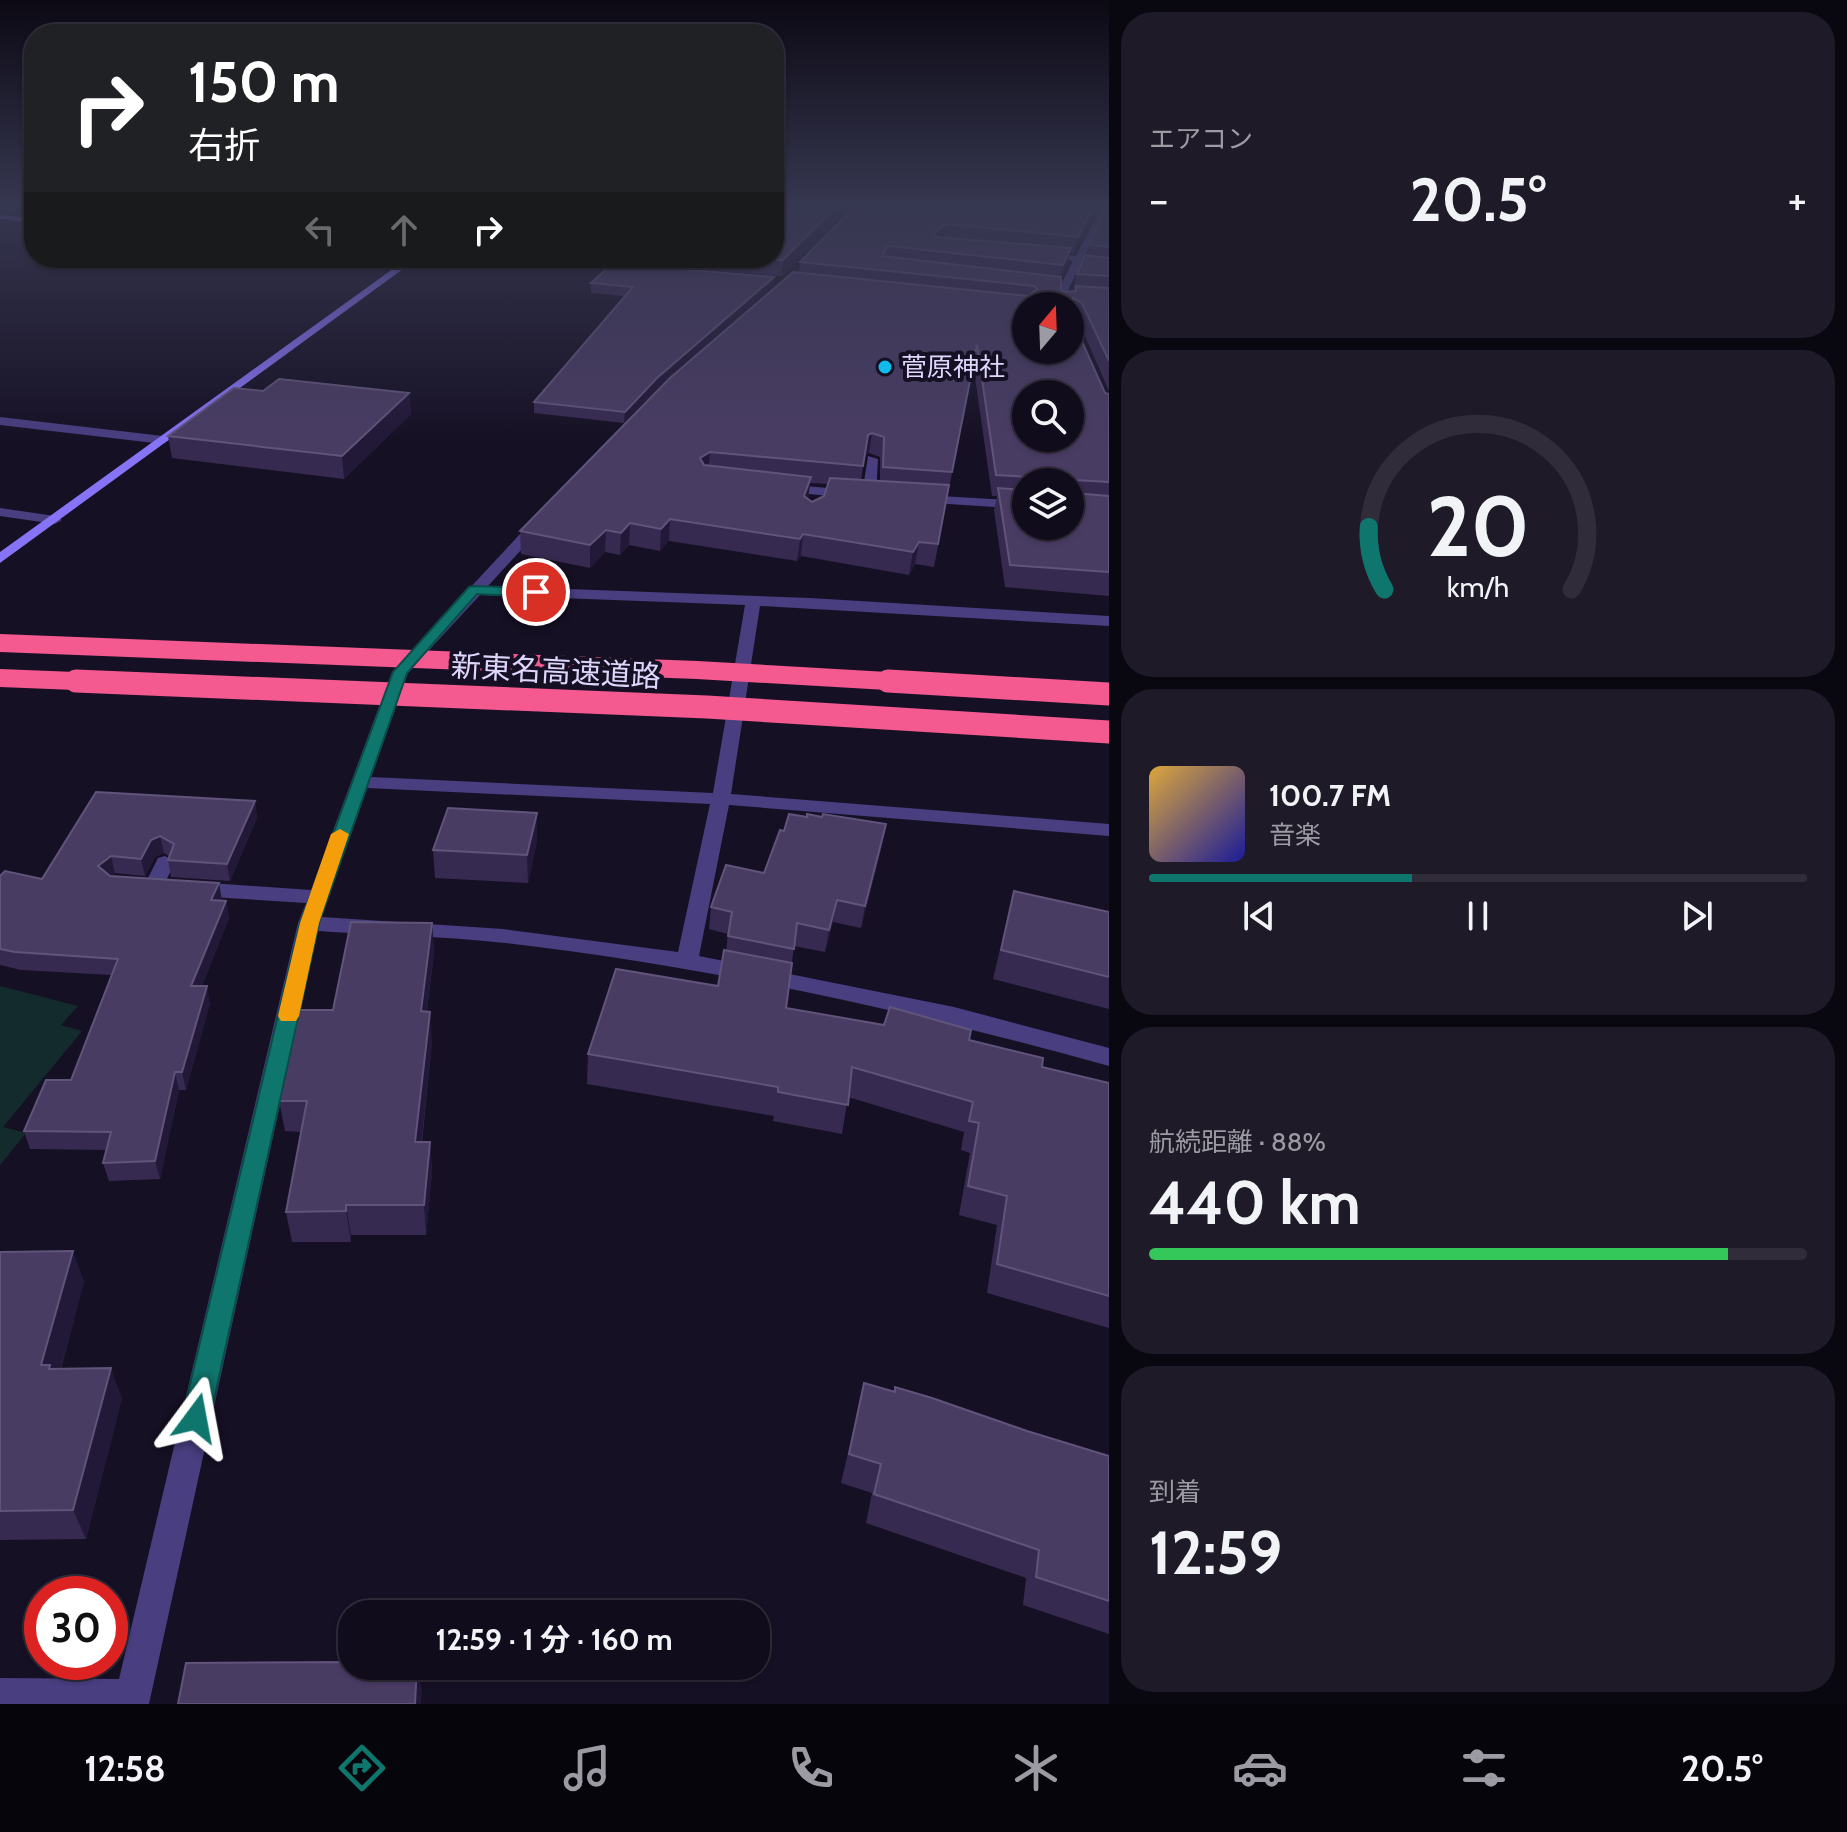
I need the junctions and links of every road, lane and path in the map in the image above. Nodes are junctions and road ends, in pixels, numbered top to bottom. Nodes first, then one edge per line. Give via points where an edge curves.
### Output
1 (379, 284) edge
2 (1049, 286) edge
3 (1057, 292) edge
4 (0, 421) edge
5 (163, 440) junction
6 (872, 459) edge
7 (767, 487) edge
8 (869, 495) junction
9 (885, 496) edge
10 (901, 497) edge
11 (558, 502) edge
12 (1012, 504) edge
13 (0, 512) edge
14 (55, 520) junction
15 (0, 559) edge
16 (474, 590) junction
17 (753, 601) junction
18 (1109, 621) edge
19 (0, 643) edge
20 (0, 678) edge
21 (1109, 694) edge
22 (1109, 732) edge
23 (358, 782) junction
24 (721, 799) junction
25 (1109, 830) edge
26 (165, 862) edge
27 (128, 884) edge
28 (154, 886) junction
29 (318, 897) junction
30 (309, 923) junction
31 (687, 961) junction
32 (1109, 1057) edge
33 (0, 1696) edge
34 (132, 1700) edge

1 - 5 street
2 - 3 street
4 - 5 street
5 - 14 street
6 - 8 street
7 - 8 street via 818,498
8 - 9 street
10 - 12 street
11 - 16 street
13 - 14 street
14 - 15 street
16 - 17 street
16 - 23 street via 400,672
17 - 18 street
17 - 24 street
19 - 21 highway, 新東名高速道路, bridge via 697,670
20 - 22 highway, 新東名高速道路, bridge via 707,707
23 - 24 street
23 - 29 street
24 - 25 street
24 - 31 street
26 - 28 street
27 - 28 street
28 - 29 street
29 - 30 street
30 - 31 street via 503,936
30 - 34 street
31 - 32 street via 954,1015
33 - 34 street

